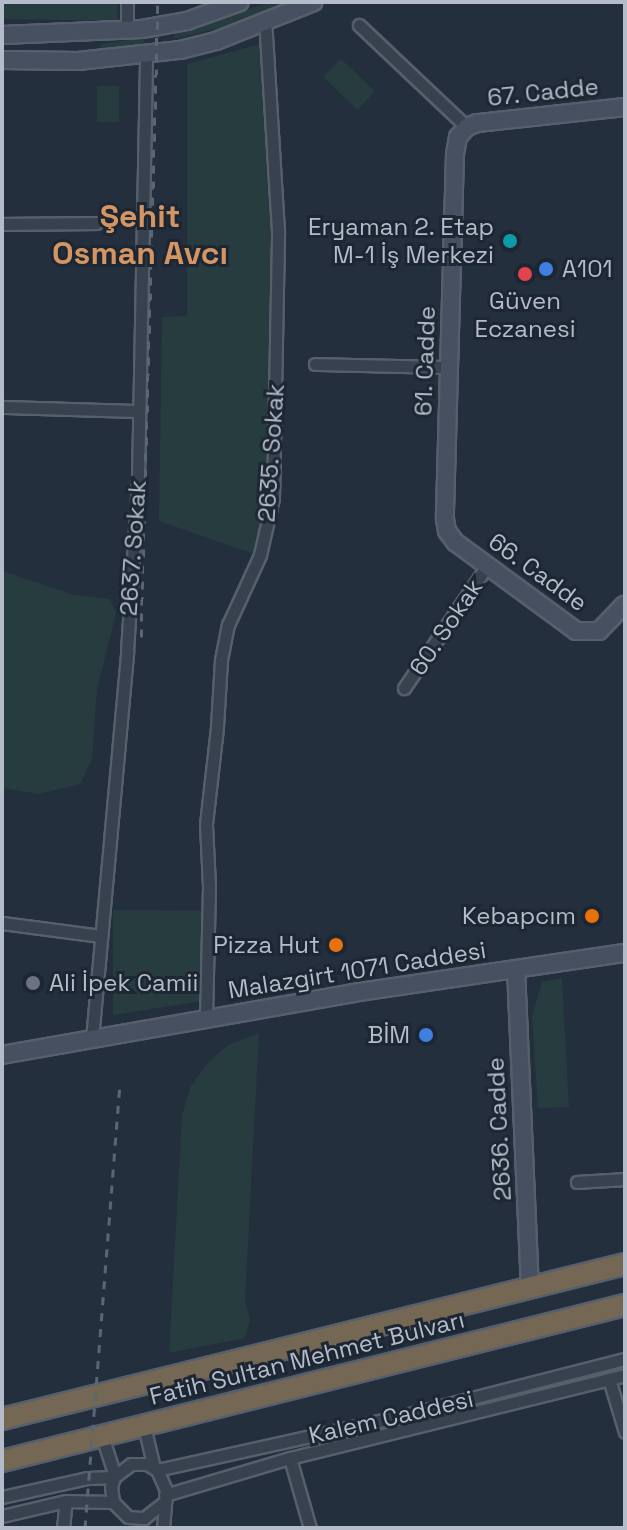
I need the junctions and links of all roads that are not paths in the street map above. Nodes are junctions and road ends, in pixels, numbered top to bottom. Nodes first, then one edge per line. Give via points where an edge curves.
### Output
1 (127, 2) edge
2 (240, 2) edge
3 (314, 2) edge
4 (219, 6) edge
5 (265, 21) junction
6 (359, 25) dead end
7 (127, 31) junction
8 (2, 35) edge
9 (146, 56) junction
10 (2, 60) edge
11 (625, 107) edge
12 (467, 127) junction
13 (96, 223) dead end
14 (2, 224) edge
15 (315, 364) dead end
16 (449, 367) junction
17 (2, 407) edge
18 (138, 411) junction
19 (445, 504) joint
20 (487, 566) junction
21 (625, 604) edge
22 (404, 688) dead end
23 (2, 923) edge
24 (101, 936) junction
25 (625, 953) edge
26 (516, 969) junction
27 (206, 1019) junction
28 (92, 1039) junction
29 (2, 1055) edge
30 (625, 1179) edge
31 (577, 1182) dead end
32 (625, 1264) edge
33 (530, 1287) junction
34 (625, 1305) edge
35 (625, 1359) edge
36 (625, 1375) edge
37 (609, 1379) junction
38 (2, 1419) edge
39 (144, 1426) junction
40 (625, 1432) edge
41 (102, 1436) junction
42 (290, 1458) junction
43 (2, 1461) edge
44 (155, 1469) junction
45 (115, 1476) junction
46 (2, 1497) edge
47 (164, 1499) junction
48 (66, 1501) junction
49 (117, 1507) junction
50 (2, 1516) edge
51 (63, 1528) edge
52 (120, 1528) edge
53 (163, 1528) edge
54 (310, 1528) edge

1 - 7 street
2 - 4 street
3 - 5 street
4 - 7 street via 187,21
5 - 9 street via 216,41
5 - 27 street, 2635. Sokak via 278,226 273,498 260,555 228,625 221,660 206,824
6 - 12 street
7 - 8 street
9 - 10 street
9 - 18 street, 2637. Sokak
11 - 12 street, 67. Cadde
12 - 16 street, 61. Cadde via 458,137 455,154
13 - 14 street
15 - 16 street
16 - 19 street, 61. Cadde
17 - 18 street
18 - 24 street, 2637. Sokak via 127,651
19 - 20 street, 66. Cadde via 449,535
20 - 21 street, 66. Cadde via 583,633 604,627
20 - 22 street, 60. Sokak
23 - 24 street
24 - 28 street, 2637. Sokak
25 - 26 street, Malazgirt 1071 Caddesi
26 - 27 street, Malazgirt 1071 Caddesi
26 - 33 street, 2636. Cadde
27 - 28 street, Malazgirt 1071 Caddesi
28 - 29 street, Malazgirt 1071 Caddesi
30 - 31 street
32 - 33 highway, Fatih Sultan Mehmet Bulvarı
33 - 38 highway, Fatih Sultan Mehmet Bulvarı
34 - 39 highway, Fatih Sultan Mehmet Bulvarı
35 - 44 street, Kalem Caddesi via 405,1415
36 - 37 street, Kalem Caddesi
37 - 40 street
37 - 42 street, Kalem Caddesi
39 - 41 highway, Fatih Sultan Mehmet Bulvarı
39 - 44 street
41 - 43 highway, Fatih Sultan Mehmet Bulvarı
41 - 45 street
42 - 47 street, Kalem Caddesi
42 - 54 street
44 - 45 street via 131,1464
44 - 47 street via 163,1479
45 - 46 street
45 - 49 street via 111,1487
47 - 49 street via 144,1518
47 - 53 street
48 - 49 street
48 - 50 street
48 - 51 street
49 - 52 street

